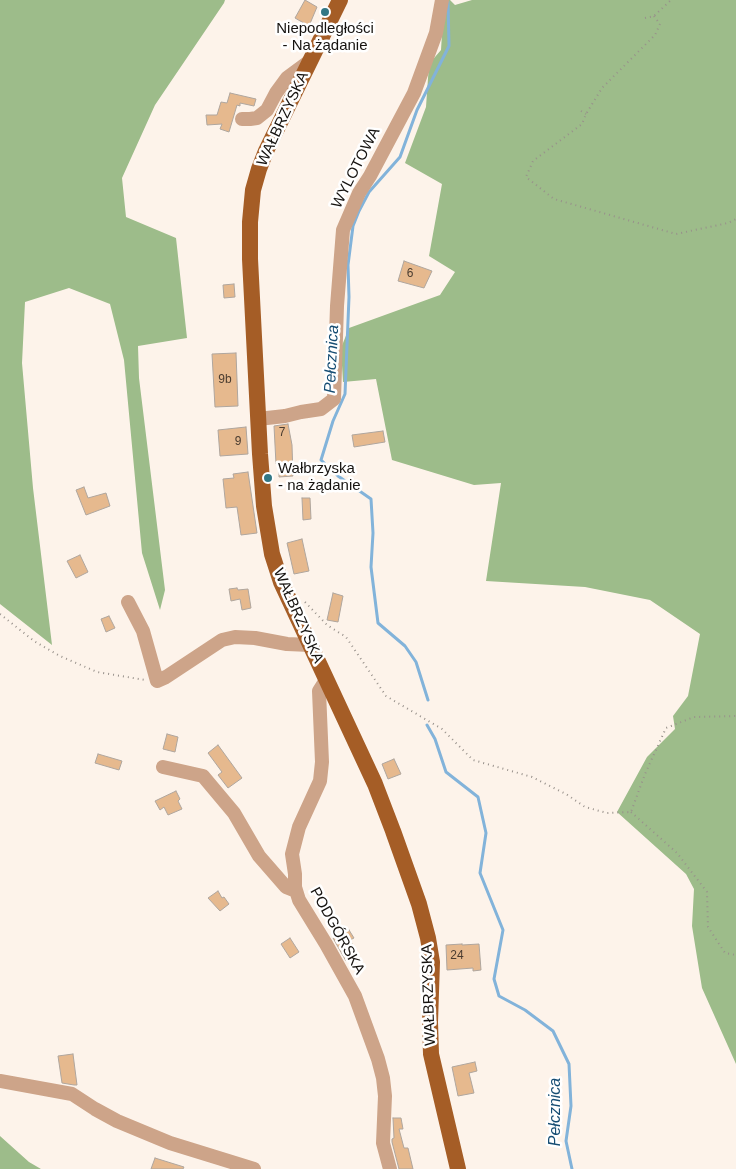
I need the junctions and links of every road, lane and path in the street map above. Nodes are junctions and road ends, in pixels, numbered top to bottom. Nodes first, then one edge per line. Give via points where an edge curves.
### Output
1 (340, 0) edge
2 (442, 0) edge
3 (671, 0) edge
4 (654, 16) junction
5 (645, 18) dead end
6 (310, 61) junction
7 (581, 111) dead end
8 (586, 114) junction
9 (242, 118) dead end
10 (736, 219) edge
11 (258, 419) junction
12 (301, 597) dead end
13 (128, 602) dead end
14 (0, 614) edge
15 (310, 645) junction
16 (326, 680) junction
17 (157, 681) junction
18 (736, 716) edge
19 (163, 767) dead end
20 (631, 812) junction
21 (296, 891) junction
22 (736, 955) edge
23 (0, 1081) edge
24 (254, 1169) edge
25 (390, 1169) edge
26 (458, 1169) edge

1 - 6 main road, WAŁBRZYSKA
2 - 11 street, WYLOTOWA via 436,33 414,93 343,230 334,399 322,409
3 - 4 path
4 - 5 path
4 - 8 path via 660,24 655,35 602,88
6 - 9 street via 287,78 267,110 257,118
6 - 11 main road, WAŁBRZYSKA via 266,151 253,190 250,259
7 - 8 path
8 - 10 path via 582,124 533,161 526,177 554,199 676,234
11 - 15 main road, WAŁBRZYSKA via 264,506 272,554
12 - 20 path via 327,625 346,637 386,696 442,729 473,760 532,777 585,807 607,813
13 - 17 street via 143,631
14 - 17 path via 34,641 97,672
15 - 16 main road, WAŁBRZYSKA
15 - 17 street via 255,638 222,640
16 - 21 street, PODGÓRSKA via 319,691 320,781 299,826 292,854
16 - 26 main road, WAŁBRZYSKA via 375,784 419,904 432,962 431,1054
18 - 20 path via 694,717 666,728
19 - 21 street via 203,776 234,813 259,856 286,887
20 - 22 path via 677,853 707,892 708,928 725,953
21 - 25 street, PODGÓRSKA via 298,900 356,996 375,1050 383,1078 383,1143
23 - 24 street via 72,1094 110,1117 170,1143

